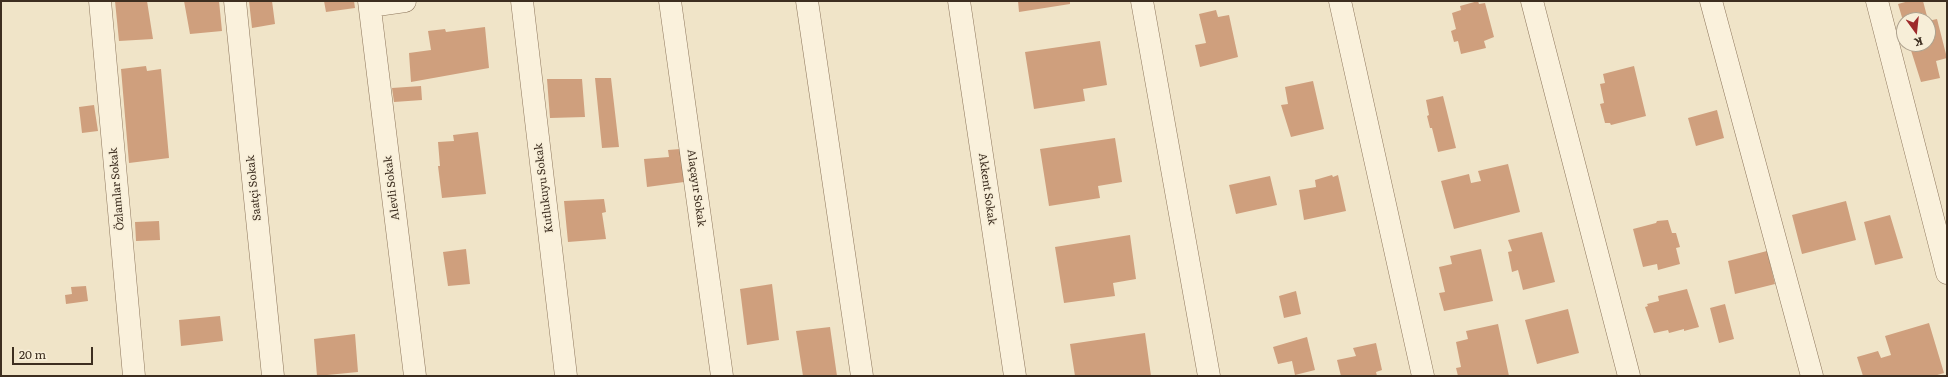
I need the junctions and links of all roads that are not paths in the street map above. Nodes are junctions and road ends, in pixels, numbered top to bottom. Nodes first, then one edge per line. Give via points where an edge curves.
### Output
1 (100, 1) edge
2 (235, 1) edge
3 (405, 1) edge
4 (522, 1) edge
5 (670, 1) edge
6 (808, 1) edge
7 (959, 1) edge
8 (1142, 1) edge
9 (1340, 1) edge
10 (1532, 1) edge
11 (1712, 1) edge
12 (1877, 1) edge
13 (369, 4) edge
14 (1947, 273) edge
15 (134, 376) edge
16 (273, 376) edge
17 (415, 376) edge
18 (566, 376) edge
19 (722, 376) edge
20 (862, 376) edge
21 (1015, 376) edge
22 (1209, 376) edge
23 (1423, 376) edge
24 (1628, 376) edge
25 (1812, 376) edge

1 - 15 street, Özlamlar Sokak
2 - 16 street, Saatçi Sokak
3 - 13 street
4 - 18 street, Kutlukuyu Sokak
5 - 19 street, Alaçayır Sokak
6 - 20 street
7 - 21 street, Akkent Sokak
8 - 22 street
9 - 23 street
10 - 24 street
11 - 25 street
12 - 14 street
13 - 17 street, Alevli Sokak

